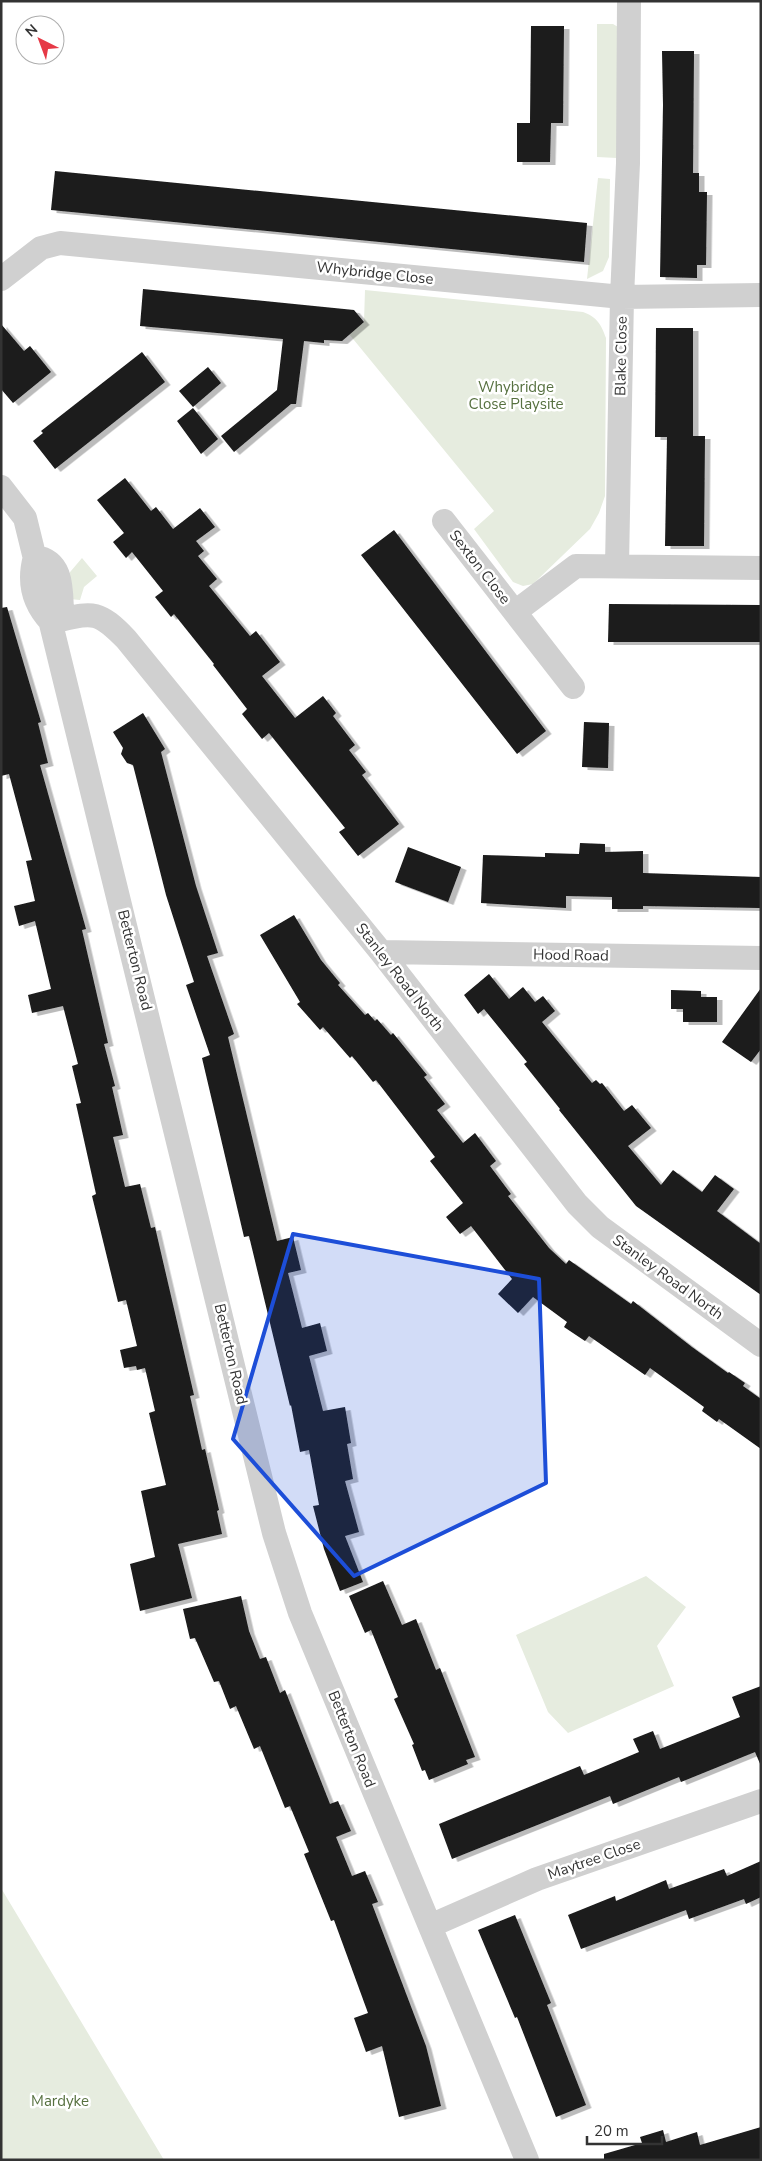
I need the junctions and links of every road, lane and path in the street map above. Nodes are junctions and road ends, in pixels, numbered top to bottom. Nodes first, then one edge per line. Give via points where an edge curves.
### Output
1 (629, 1) edge
2 (1, 279) edge
3 (761, 295) edge
4 (622, 297) junction
5 (1, 486) edge
6 (444, 521) dead end
7 (617, 566) junction
8 (761, 568) edge
9 (515, 612) junction
10 (52, 622) junction
11 (573, 687) dead end
12 (381, 952) junction
13 (761, 958) edge
14 (761, 1345) edge
15 (761, 1801) edge
16 (430, 1926) junction
17 (527, 2160) edge

1 - 4 street, Blake Close via 628,163
2 - 4 street, Whybridge Close via 41,248 60,243
3 - 4 street, Whybridge Close
4 - 7 street, Blake Close
5 - 10 street, Betterton Road via 25,518
6 - 9 street, Sexton Close
7 - 8 street
7 - 9 street, Sexton Close via 576,566
9 - 11 street, Sexton Close
10 - 12 street, Stanley Road North via 93,614 110,622
10 - 16 street, Betterton Road via 274,1533 300,1613
12 - 13 street, Hood Road
12 - 14 street, Stanley Road North via 578,1204 600,1227
15 - 16 street, Maytree Close via 537,1879
16 - 17 street, Betterton Road

